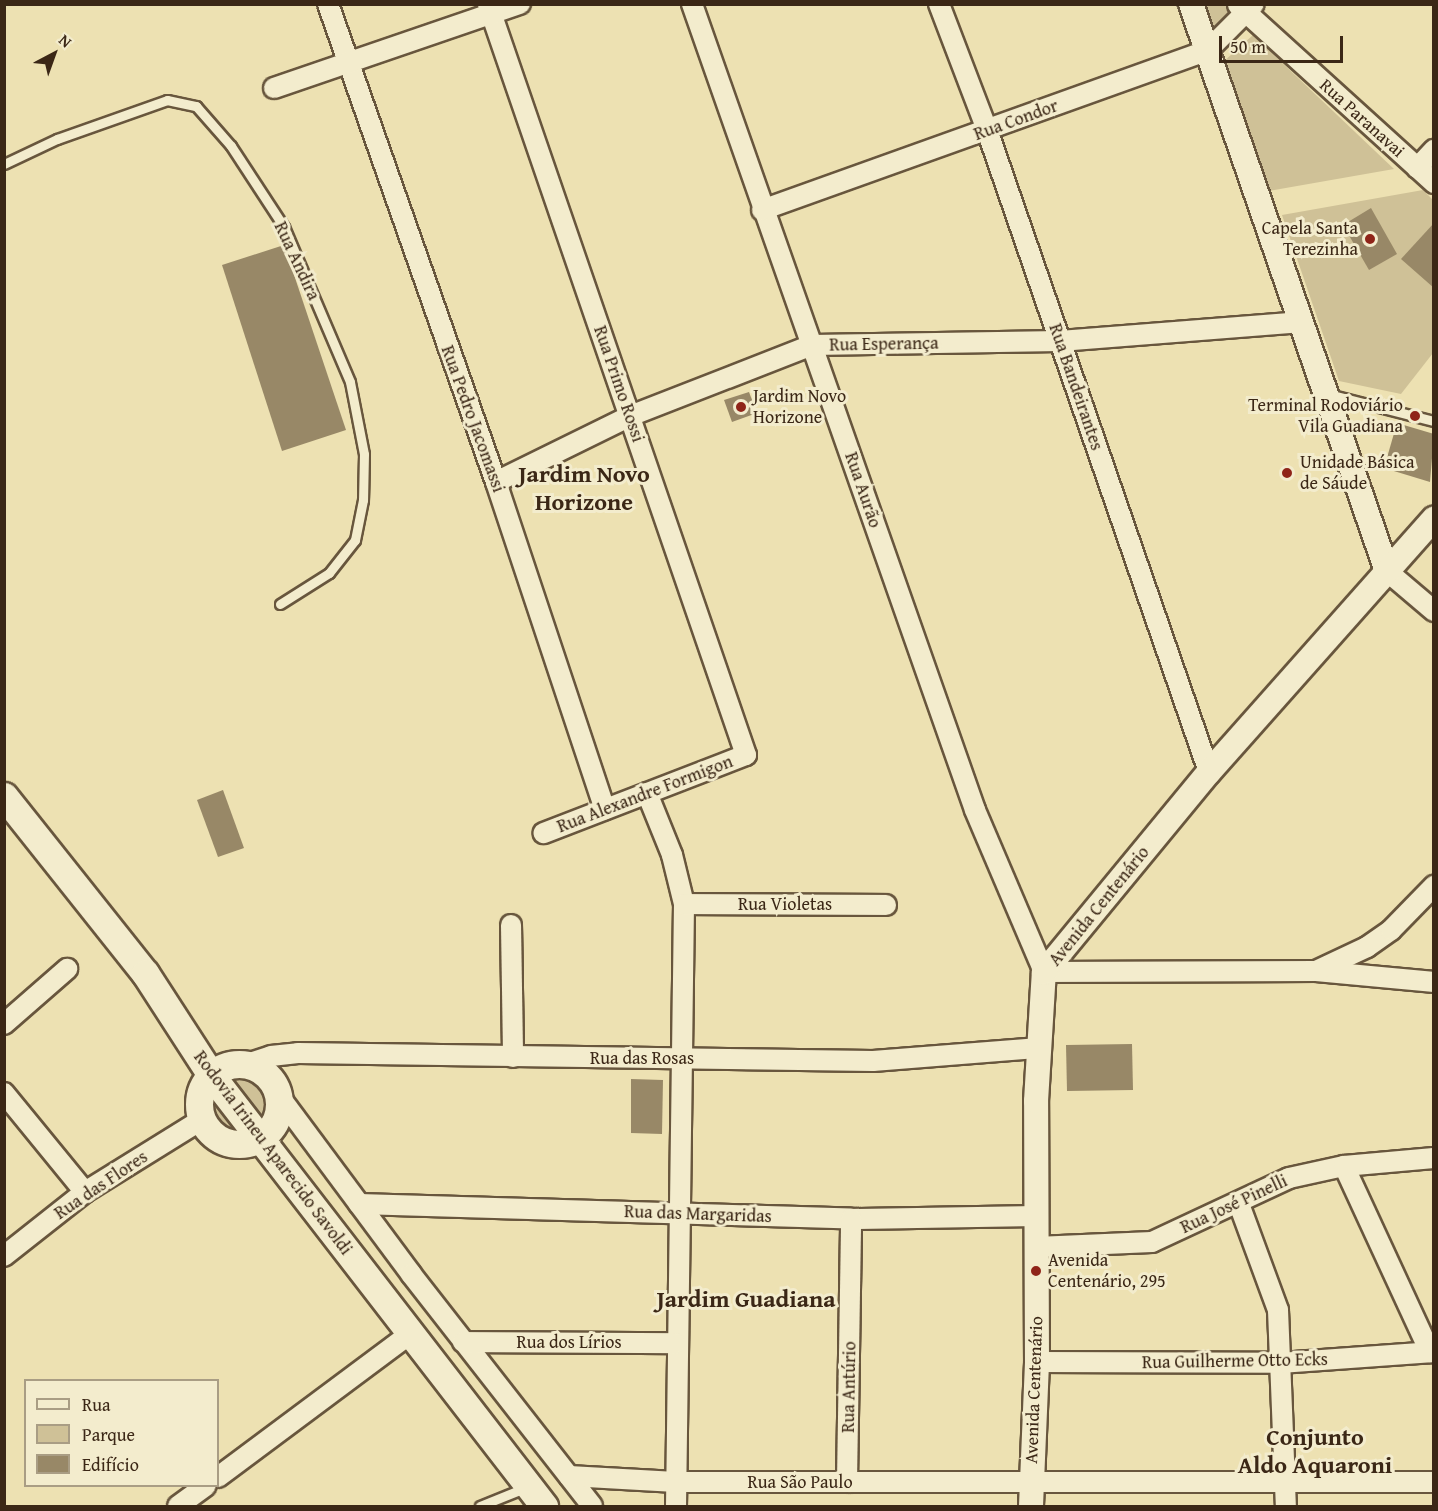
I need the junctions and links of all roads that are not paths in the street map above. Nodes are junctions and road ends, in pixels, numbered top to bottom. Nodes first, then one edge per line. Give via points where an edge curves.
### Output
1 (328, 4) edge
2 (520, 4) edge
3 (692, 4) edge
4 (939, 4) edge
5 (1191, 4) edge
6 (1246, 7) edge
7 (490, 9) edge
8 (1207, 51) junction
9 (347, 65) junction
10 (274, 88) dead end
11 (987, 130) junction
12 (1434, 150) edge
13 (4, 164) edge
14 (1417, 168) junction
15 (1434, 183) edge
16 (762, 210) junction
17 (1299, 322) junction
18 (1060, 341) junction
19 (812, 345) junction
20 (1328, 394) junction
21 (630, 416) junction
22 (1434, 421) edge
23 (496, 482) junction
24 (1434, 519) edge
25 (1387, 572) junction
26 (280, 604) dead end
27 (1434, 611) edge
28 (746, 756) joint
29 (1209, 772) junction
30 (647, 793) junction
31 (4, 796) edge
32 (605, 810) junction
33 (544, 833) dead end
34 (1434, 886) edge
35 (684, 904) junction
36 (886, 905) dead end
37 (511, 925) dead end
38 (67, 969) dead end
39 (1316, 971) junction
40 (1044, 972) junction
41 (1434, 982) edge
42 (4, 1024) edge
43 (1039, 1048) junction
44 (513, 1057) junction
45 (683, 1058) junction
46 (247, 1064) junction
47 (211, 1075) junction
48 (4, 1094) edge
49 (279, 1096) junction
50 (201, 1120) junction
51 (261, 1138) junction
52 (1434, 1158) edge
53 (1344, 1166) junction
54 (85, 1192) junction
55 (359, 1204) junction
56 (1239, 1204) junction
57 (680, 1212) junction
58 (1037, 1216) junction
59 (851, 1219) junction
60 (1036, 1247) junction
61 (4, 1256) edge
62 (411, 1333) junction
63 (463, 1342) junction
64 (675, 1343) junction
65 (1432, 1352) edge
66 (1037, 1362) junction
67 (1280, 1363) junction
68 (219, 1476) edge
69 (569, 1476) junction
70 (1031, 1480) junction
71 (1286, 1481) junction
72 (676, 1482) junction
73 (847, 1482) junction
74 (1434, 1482) edge
75 (203, 1487) edge
76 (536, 1496) edge
77 (177, 1506) edge
78 (480, 1506) edge
79 (592, 1506) edge
80 (676, 1506) edge
81 (1031, 1506) edge
82 (1286, 1506) edge

1 - 9 street, Rua Pedro Jacomassi
2 - 7 street
3 - 16 street, Rua Aurão
4 - 11 street, Rua Bandeirantes
5 - 8 street
6 - 8 street, Rua Condor
6 - 14 street, Rua Paranavai
7 - 9 street
7 - 21 street, Rua Primo Rossi
8 - 11 street, Rua Condor
8 - 17 street
9 - 10 street
9 - 23 street, Rua Pedro Jacomassi
11 - 16 street, Rua Condor
11 - 18 street, Rua Bandeirantes
12 - 14 street
13 - 26 lane, Rua Andira via 57,139 167,100 196,106 231,146 284,227 350,382 364,454 363,500 356,540 328,573
14 - 15 street, Rua Paranavai
16 - 19 street, Rua Aurão
17 - 18 street, Rua Esperança
17 - 20 street
18 - 19 street, Rua Esperança
18 - 29 street, Rua Bandeirantes
19 - 21 street, Rua Esperança
19 - 40 street, Rua Aurão via 975,810
20 - 22 lane
20 - 25 street
21 - 23 street, Rua Esperança
21 - 28 street, Rua Primo Rossi
23 - 32 street, Rua Pedro Jacomassi
24 - 25 street, Avenida Centenário
25 - 27 street
25 - 29 street, Avenida Centenário
28 - 30 street, Rua Alexandre Formigon
29 - 40 street, Avenida Centenário
30 - 32 street, Rua Alexandre Formigon
30 - 35 street via 672,855
31 - 47 main road, Rodovia Irineu Aparecido Savoldi via 145,973
32 - 33 street, Rua Alexandre Formigon
34 - 39 street via 1383,935
35 - 36 street, Rua Violetas
35 - 45 street
37 - 44 street
38 - 42 street
39 - 40 street
39 - 41 street
40 - 43 street, Avenida Centenário
43 - 45 street, Rua das Rosas via 873,1061
43 - 58 street, Avenida Centenário
44 - 45 street, Rua das Rosas
44 - 46 street, Rua das Rosas via 298,1053
45 - 57 street
46 - 47 main road via 234,1064
46 - 49 main road via 267,1076
47 - 50 main road via 199,1096
47 - 51 main road, Rodovia Irineu Aparecido Savoldi
48 - 54 street
49 - 51 main road via 276,1120
49 - 55 street
50 - 51 main road via 215,1136 234,1145
50 - 54 street, Rua das Flores
51 - 62 main road, Rodovia Irineu Aparecido Savoldi
52 - 53 street, Rua José Pinelli
53 - 56 street, Rua José Pinelli via 1289,1178
53 - 65 street
54 - 61 street, Rua das Flores
55 - 57 street, Rua das Margaridas
55 - 63 street
56 - 60 street, Rua José Pinelli via 1152,1242
56 - 67 street via 1273,1290
57 - 59 street, Rua das Margaridas
57 - 64 street
58 - 59 street, Rua das Margaridas
58 - 60 street, Avenida Centenário
59 - 73 street, Rua Antúrio
60 - 66 street, Avenida Centenário
62 - 68 street
62 - 76 main road, Rodovia Irineu Aparecido Savoldi
63 - 64 street, Rua dos Lírios
63 - 69 street
64 - 72 street
65 - 67 street, Rua Guilherme Otto Ecks
66 - 67 street, Rua Guilherme Otto Ecks
66 - 70 street, Avenida Centenário
67 - 71 street
69 - 72 street, Rua São Paulo
69 - 79 street
70 - 71 street, Rua São Paulo
70 - 73 street, Rua São Paulo
70 - 81 street, Avenida Centenário
71 - 74 street, Rua São Paulo
71 - 82 street
72 - 73 street, Rua São Paulo
72 - 80 street
75 - 77 street
76 - 78 lane

